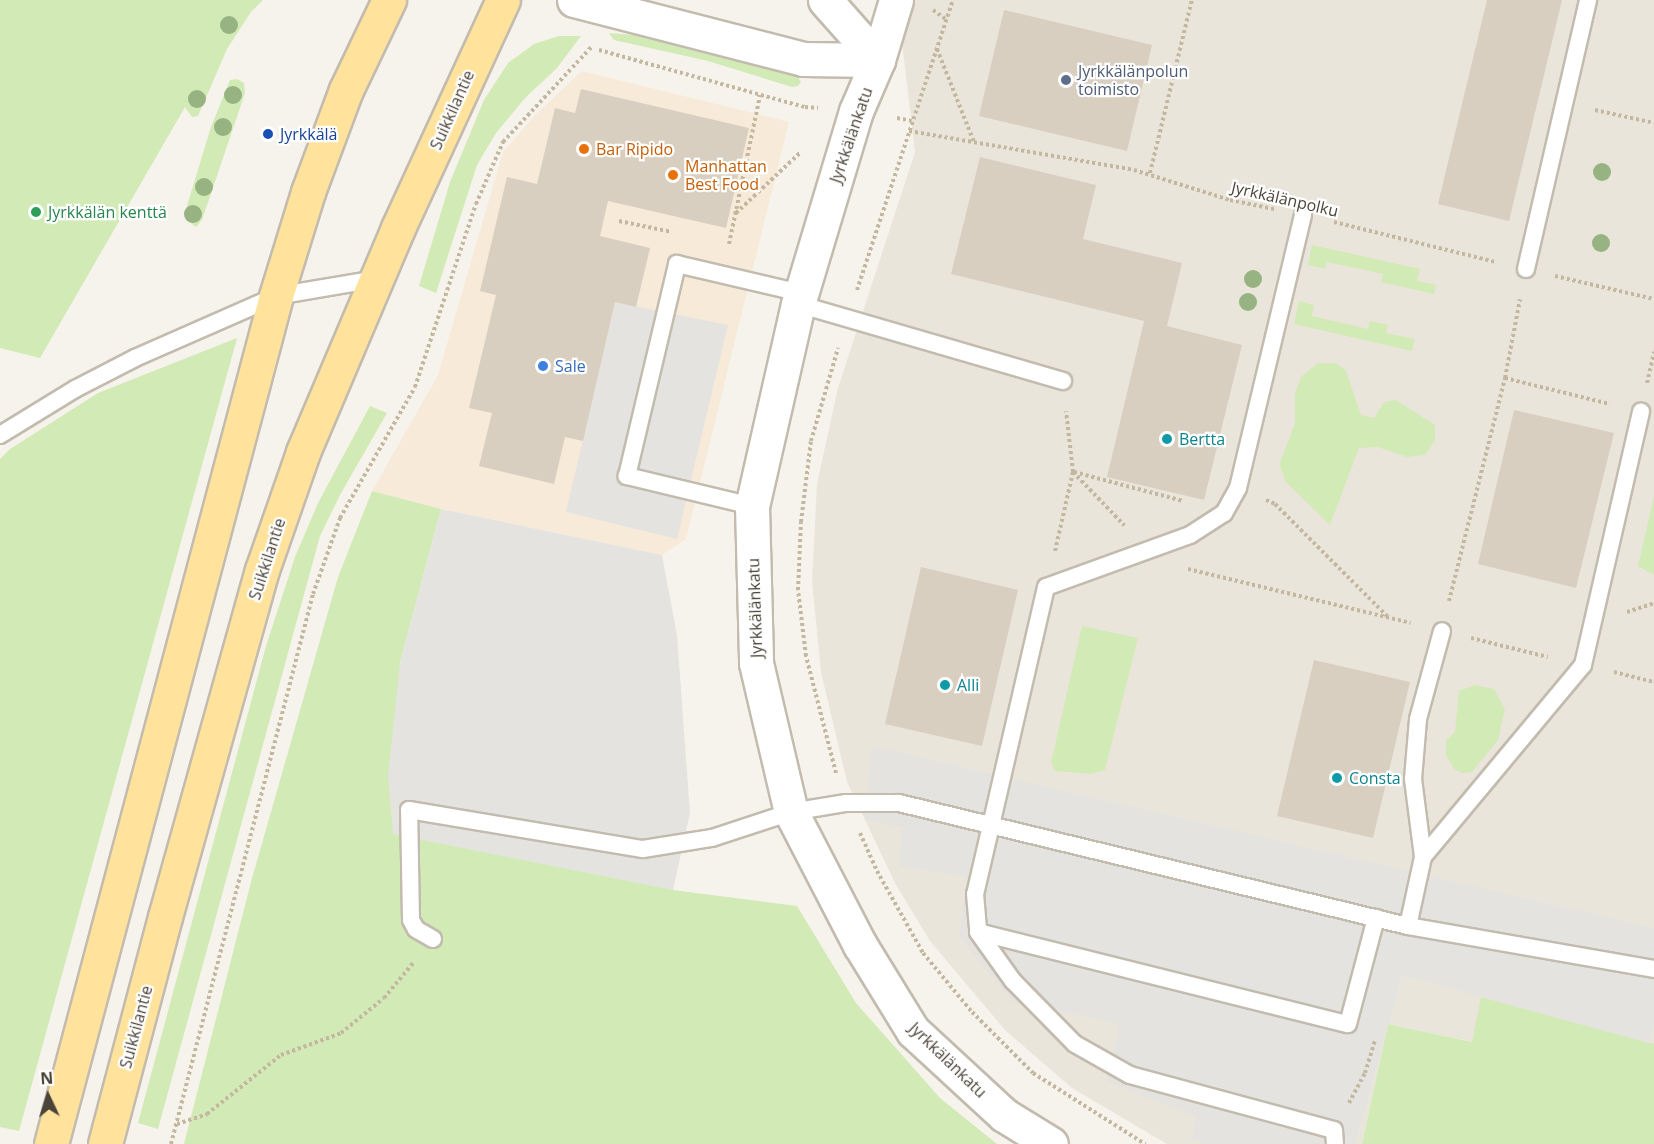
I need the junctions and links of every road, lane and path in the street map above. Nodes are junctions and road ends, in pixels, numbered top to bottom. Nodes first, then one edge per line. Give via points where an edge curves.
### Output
1 (390, 0) edge
2 (503, 0) edge
3 (573, 0) edge
4 (825, 0) edge
5 (896, 0) edge
6 (953, 0) edge
7 (1192, 0) edge
8 (1588, 0) edge
9 (605, 8) junction
10 (937, 49) junction
11 (878, 60) junction
12 (760, 95) dead end
13 (1564, 104) junction
14 (1654, 123) edge
15 (909, 131) junction
16 (975, 142) junction
17 (803, 150) dead end
18 (1150, 173) junction
19 (735, 213) junction
20 (1303, 215) junction
21 (1526, 269) junction
22 (723, 273) junction
23 (376, 279) junction
24 (276, 296) junction
25 (799, 298) junction
26 (1654, 299) edge
27 (847, 318) junction
28 (1506, 378) junction
29 (1062, 381) joint
30 (1641, 412) joint
31 (0, 435) edge
32 (1074, 472) junction
33 (1238, 488) junction
34 (752, 506) junction
35 (1224, 513) junction
36 (1148, 550) junction
37 (1046, 587) junction
38 (1389, 618) junction
39 (1442, 631) junction
40 (1583, 665) junction
41 (1654, 682) edge
42 (846, 802) junction
43 (791, 812) junction
44 (992, 825) junction
45 (1423, 857) junction
46 (1376, 918) junction
47 (1408, 926) junction
48 (978, 932) junction
49 (433, 939) joint
50 (1654, 969) edge
51 (177, 1124) junction
52 (51, 1144) edge
53 (105, 1144) edge
54 (171, 1144) edge
55 (1051, 1144) edge
56 (1145, 1144) edge
57 (1335, 1144) edge

1 - 24 main road via 343,100 308,192
2 - 23 main road, Suikkilantie
3 - 9 street
4 - 11 street
5 - 11 street, Jyrkkälänkatu
6 - 10 path
7 - 18 path
8 - 13 lane
9 - 11 street via 803,59
9 - 51 path via 592,48 503,142 492,163 415,387 340,518 313,594
10 - 15 path
10 - 16 path
11 - 25 street, Jyrkkälänkatu via 856,111
12 - 19 path
13 - 14 path
13 - 21 lane
15 - 16 path, Jyrkkälänpolku
15 - 27 path
16 - 18 path, Jyrkkälänpolku
17 - 19 path
18 - 20 path, Jyrkkälänpolku via 1230,200
19 - 22 path
20 - 21 path, Jyrkkälänpolku
20 - 33 lane
21 - 26 path, Jyrkkälänpolku
21 - 28 path
22 - 25 lane
22 - 34 lane via 677,264 627,477
23 - 24 lane
23 - 53 main road, Suikkilantie via 303,452 262,570
24 - 31 lane via 135,358
24 - 52 main road
25 - 27 lane
25 - 34 street, Jyrkkälänkatu
27 - 29 lane
27 - 42 path via 811,441 798,590 809,667 827,747
28 - 30 path
28 - 39 path
29 - 32 path
30 - 40 lane
32 - 35 path
32 - 36 path
32 - 37 path
33 - 35 lane
33 - 38 path via 1275,504
34 - 43 street, Jyrkkälänkatu via 756,663
35 - 36 lane via 1190,535
36 - 37 lane
36 - 38 path via 1172,565
37 - 44 lane
38 - 39 path
39 - 40 path
39 - 45 lane via 1418,719 1413,779
40 - 41 path
40 - 45 lane
42 - 43 lane
42 - 44 lane via 899,803
42 - 56 path via 877,871 922,953 972,1012 1033,1072
43 - 49 lane via 712,838 643,849 409,810 411,920 416,929
43 - 55 street, Jyrkkälänkatu via 860,945 913,1031 1004,1115
44 - 46 lane
44 - 48 lane via 975,894
45 - 47 lane
46 - 47 lane
46 - 48 lane via 1348,1024
47 - 50 lane
48 - 57 lane via 1013,981 1075,1044 1130,1075 1334,1130
49 - 51 path via 384,998 341,1033 281,1054 207,1114
51 - 54 path

